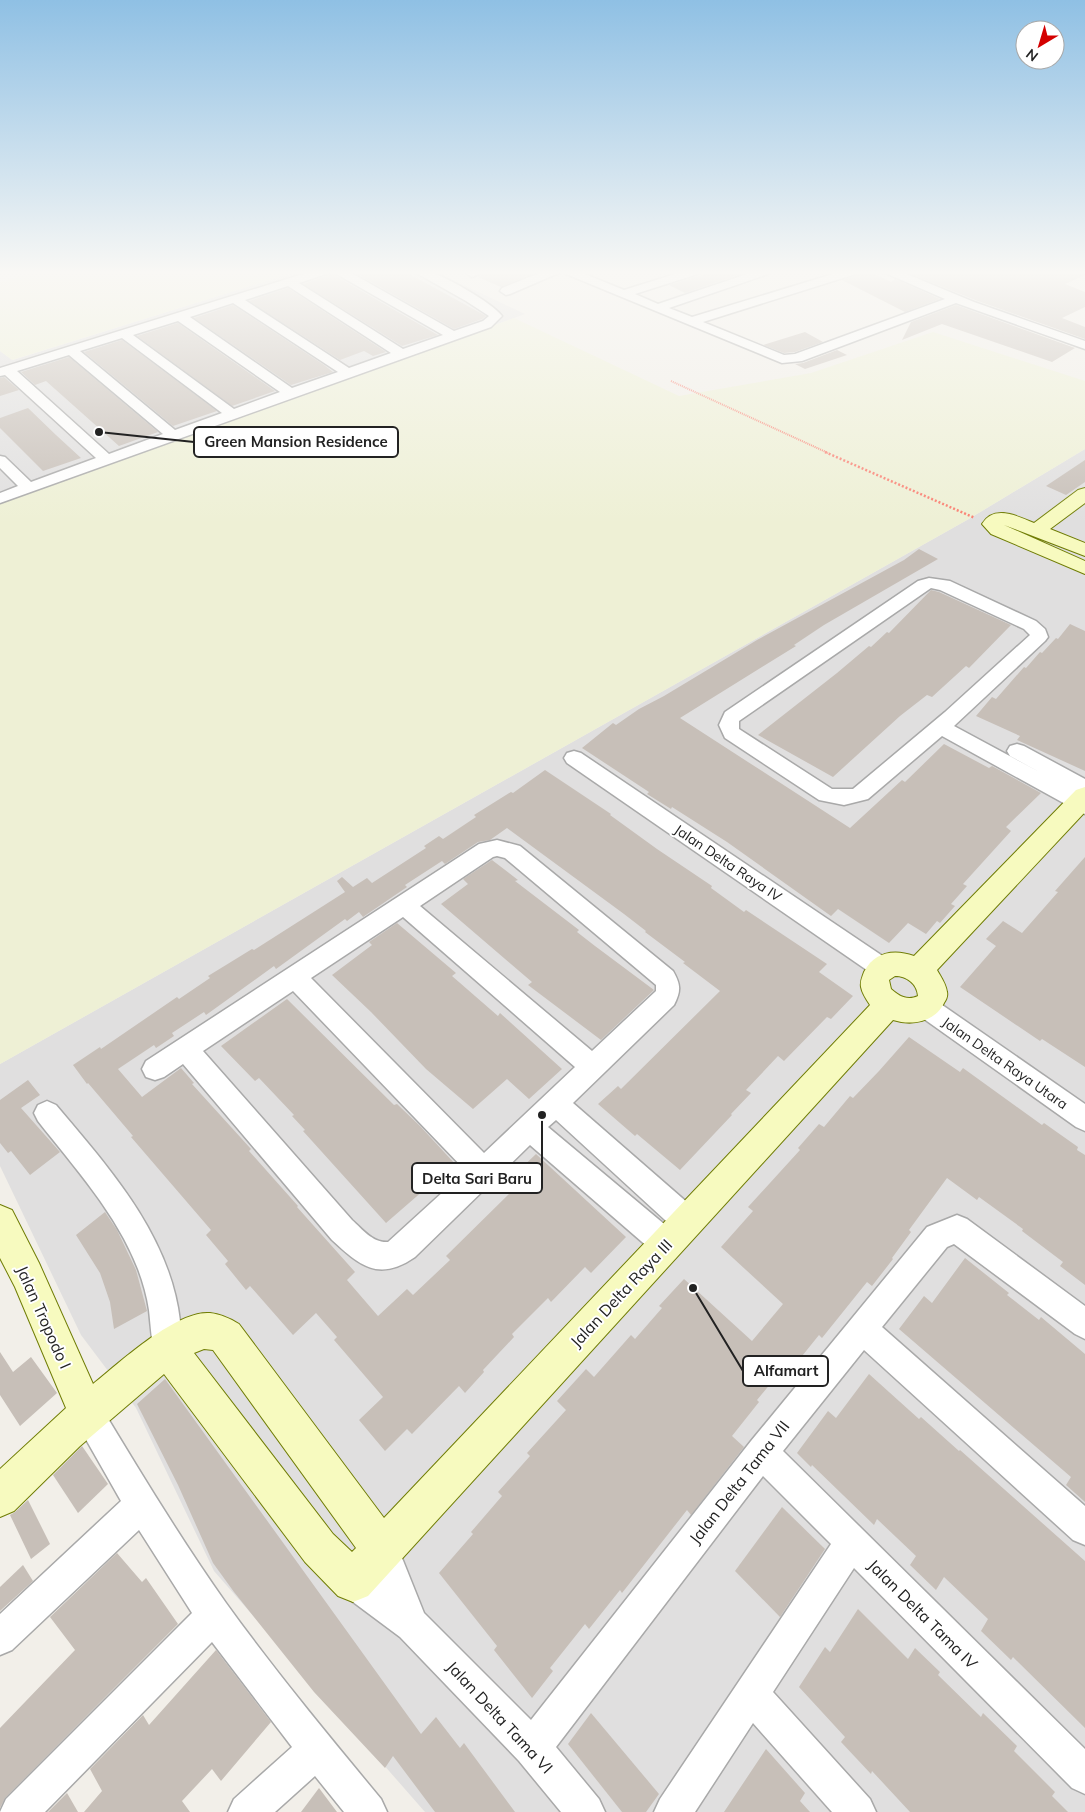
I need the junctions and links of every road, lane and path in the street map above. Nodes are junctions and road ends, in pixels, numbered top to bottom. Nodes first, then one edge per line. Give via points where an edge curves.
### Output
1 (56, 355) edge
2 (76, 355) edge
3 (152, 355) edge
4 (235, 355) edge
5 (320, 355) edge
6 (399, 355) edge
7 (767, 355) edge
8 (802, 355) edge
9 (4, 371) edge
10 (348, 373) junction
11 (670, 381) dead end
12 (290, 393) junction
13 (232, 414) junction
14 (173, 435) junction
15 (0, 460) edge
16 (108, 460) junction
17 (29, 488) junction
18 (1085, 494) edge
19 (0, 498) edge
20 (958, 512) dead end
21 (1038, 529) junction
22 (1085, 550) edge
23 (1085, 568) edge
24 (946, 722) junction
25 (574, 758) dead end
26 (1083, 798) edge
27 (403, 904) junction
28 (882, 968) junction
29 (919, 970) junction
30 (294, 976) junction
31 (888, 1004) junction
32 (926, 1007) junction
33 (186, 1050) junction
34 (592, 1067) junction
35 (155, 1069) dead end
36 (555, 1103) junction
37 (47, 1113) dead end
38 (1085, 1119) edge
39 (529, 1128) junction
40 (484, 1171) junction
41 (0, 1222) edge
42 (676, 1232) junction
43 (1085, 1324) edge
44 (862, 1329) junction
45 (168, 1348) junction
46 (87, 1412) junction
47 (762, 1452) junction
48 (0, 1496) edge
49 (141, 1505) junction
50 (1085, 1528) edge
51 (851, 1543) junction
52 (382, 1550) junction
53 (353, 1581) junction
54 (214, 1615) junction
55 (412, 1625) junction
56 (0, 1638) edge
57 (751, 1694) junction
58 (532, 1748) junction
59 (316, 1750) junction
60 (1085, 1775) edge
61 (18, 1812) edge
62 (247, 1812) edge
63 (368, 1812) edge
64 (586, 1812) edge
65 (673, 1812) edge
66 (857, 1812) edge

1 - 9 street
2 - 14 street
3 - 13 street
4 - 12 street
5 - 10 street
6 - 10 street
7 - 8 street via 790,359
9 - 16 street
10 - 12 street
11 - 20 path
12 - 13 street
13 - 14 street
14 - 16 street
15 - 17 street
16 - 17 street
17 - 19 street
18 - 21 street
21 - 22 street
21 - 23 street via 1001,518 992,524 998,530
24 - 24 street via 1039,633 1030,625 952,589 929,584 732,717 728,727 732,734 826,794 850,798 861,794
24 - 26 street
25 - 28 street, Jalan Delta Raya IV
26 - 29 street
27 - 30 street
27 - 34 street
27 - 34 street via 487,850 505,849 665,978 670,986 665,998
28 - 29 street via 900,964
28 - 31 street via 877,974 876,989
29 - 32 street via 933,993
30 - 33 street
30 - 40 street
31 - 32 street via 908,1012
31 - 42 street, Jalan Delta Raya III
32 - 38 street, Jalan Delta Raya Utara
33 - 35 street
33 - 40 street via 342,1230 374,1255 395,1255
34 - 36 street
36 - 39 street
36 - 42 street
37 - 45 street via 104,1184 136,1234 161,1296
39 - 40 street
39 - 42 street
41 - 46 street, Jalan Tropodo I
42 - 52 street, Jalan Delta Raya III
43 - 44 street, Jalan Delta Tama VII via 957,1229 937,1237
44 - 47 street, Jalan Delta Tama VII
44 - 50 street
45 - 46 street
45 - 52 street via 201,1332 215,1331 226,1337
45 - 53 street via 319,1548
46 - 48 street
46 - 49 street
47 - 51 street, Jalan Delta Tama IV
47 - 58 street, Jalan Delta Tama VII
49 - 54 street
49 - 56 street
51 - 57 street
51 - 60 street, Jalan Delta Tama IV
52 - 53 street, Jalan Delta Raya III
52 - 55 street, Jalan Delta Tama VI
53 - 55 street, Jalan Delta Tama VI
54 - 59 street
54 - 61 street
55 - 58 street, Jalan Delta Tama VI
57 - 65 street
57 - 66 street
58 - 64 street, Jalan Delta Tama VI
59 - 62 street
59 - 63 street

